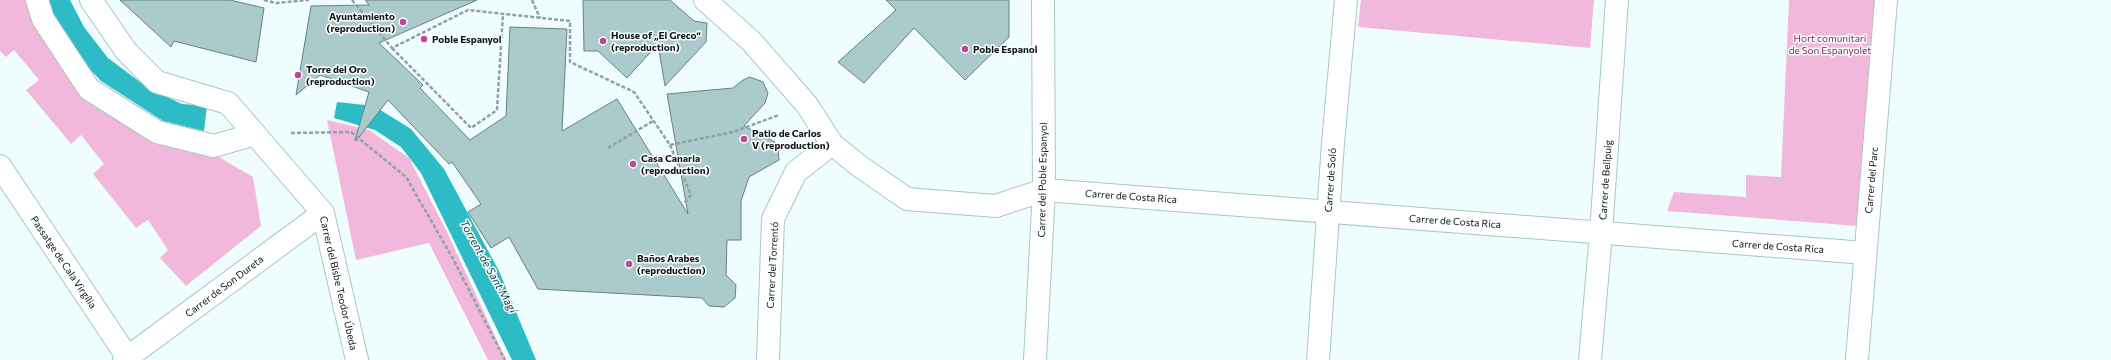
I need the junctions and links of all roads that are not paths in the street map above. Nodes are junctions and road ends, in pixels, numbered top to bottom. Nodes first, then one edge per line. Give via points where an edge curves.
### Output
1 (37, 0) edge
2 (91, 0) edge
3 (705, 0) edge
4 (1043, 0) edge
5 (1346, 0) edge
6 (1617, 0) edge
7 (1886, 0) edge
8 (252, 131) junction
9 (832, 144) junction
10 (0, 166) edge
11 (1044, 190) junction
12 (323, 212) junction
13 (1327, 212) junction
14 (1601, 232) junction
15 (1865, 253) junction
16 (126, 359) edge
17 (357, 360) edge
18 (768, 360) edge
19 (1035, 360) edge
20 (1318, 360) edge
21 (1590, 360) edge
22 (1857, 360) edge

1 - 8 street via 43,19 89,89 157,132 214,146
2 - 8 street, Carrer del Bisbe Teodor Úbeda via 126,51 157,82 228,103
3 - 9 street, Carrer del Poble Espanyol via 751,41 807,105
4 - 11 street, Carrer del Poble Espanyol
5 - 13 street, Carrer de Soló
6 - 14 street, Carrer de Bellpuig
7 - 15 street, Carrer del Parc
8 - 12 street, Carrer del Bisbe Teodor Úbeda
9 - 11 street, Carrer del Poble Espanyol via 907,199 996,206
9 - 18 street, Carrer del Torrentó via 796,172 773,219
10 - 16 street, Passatge de Cala Virgília
11 - 13 street, Carrer de Costa Rica
11 - 19 street, Carrer del Poble Espanyol
12 - 16 street, Carrer de Son Dureta
12 - 17 street, Carrer del Bisbe Teodor Úbeda
13 - 14 street, Carrer de Costa Rica
13 - 20 street, Carrer de Soló
14 - 15 street, Carrer de Costa Rica
14 - 21 street, Carrer de Bellpuig
15 - 22 street, Carrer del Parc

